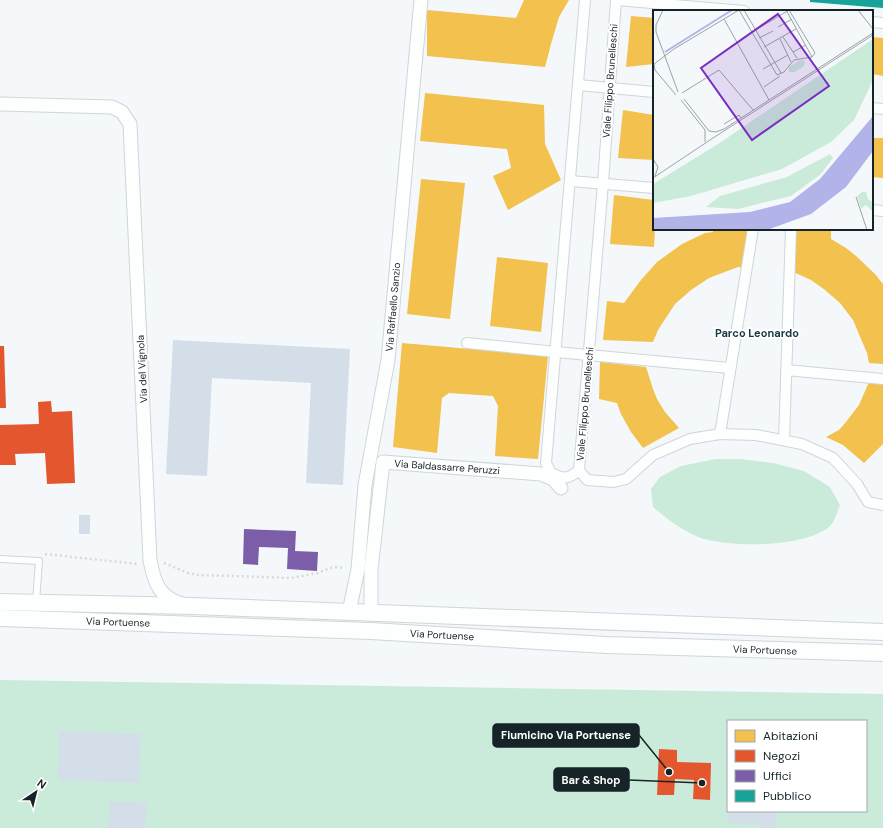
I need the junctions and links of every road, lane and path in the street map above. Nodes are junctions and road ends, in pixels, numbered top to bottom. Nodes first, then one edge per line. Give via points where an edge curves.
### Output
1 (420, 0) edge
2 (585, 0) edge
3 (616, 0) edge
4 (732, 10) edge
5 (873, 22) edge
6 (883, 23) edge
7 (578, 85) junction
8 (610, 88) junction
9 (653, 92) edge
10 (0, 104) edge
11 (873, 108) edge
12 (883, 109) edge
13 (570, 181) junction
14 (603, 183) junction
15 (653, 188) edge
16 (873, 210) edge
17 (883, 211) edge
18 (753, 230) edge
19 (791, 230) edge
20 (467, 342) dead end
21 (556, 352) junction
22 (589, 355) junction
23 (730, 368) junction
24 (786, 370) junction
25 (883, 379) edge
26 (720, 434) junction
27 (784, 440) junction
28 (579, 470) junction
29 (561, 488) dead end
30 (883, 506) edge
31 (43, 554) dead end
32 (0, 559) edge
33 (151, 562) junction
34 (358, 569) junction
35 (0, 602) edge
36 (36, 603) junction
37 (193, 606) junction
38 (349, 612) junction
39 (371, 613) junction
40 (0, 618) edge
41 (883, 632) edge
42 (883, 653) edge

1 - 34 street, Via Raffaello Sanzio via 388,360 365,485
2 - 7 street, Viale Filippo Brunelleschi
3 - 4 street
3 - 8 street, Viale Filippo Brunelleschi
5 - 6 street
7 - 8 street
7 - 13 street, Viale Filippo Brunelleschi
8 - 9 street
8 - 14 street, Viale Filippo Brunelleschi
10 - 33 street, Via del Vignola via 107,106 116,108 129,120
11 - 12 street
13 - 14 street
13 - 21 street, Viale Filippo Brunelleschi
14 - 15 street
14 - 22 street, Viale Filippo Brunelleschi
16 - 17 street
18 - 23 street
19 - 24 street
20 - 21 street
21 - 22 street
21 - 28 street, Viale Filippo Brunelleschi via 546,463 551,473 562,478 571,476
22 - 23 street
22 - 28 street, Viale Filippo Brunelleschi
23 - 26 street
24 - 25 street
24 - 27 street
26 - 27 street via 756,435
26 - 28 street via 690,439 653,455 626,479 614,482 587,480
27 - 30 street via 802,444 833,458 857,484 868,502
29 - 39 street, Via Baldassarre Peruzzi via 553,479 541,474 383,462 371,570
31 - 33 path via 137,564
32 - 36 lane via 39,561
33 - 34 path via 161,561 188,574 291,578 318,574 333,567
33 - 37 street, Via del Vignola via 156,582 162,591 176,602
34 - 38 street, Via Raffaello Sanzio
35 - 36 street, Via Portuense
36 - 37 street, Via Portuense
37 - 38 street, Via Portuense
38 - 39 street, Via Portuense
39 - 41 street, Via Portuense
40 - 42 street, Via Portuense via 371,631 606,645

